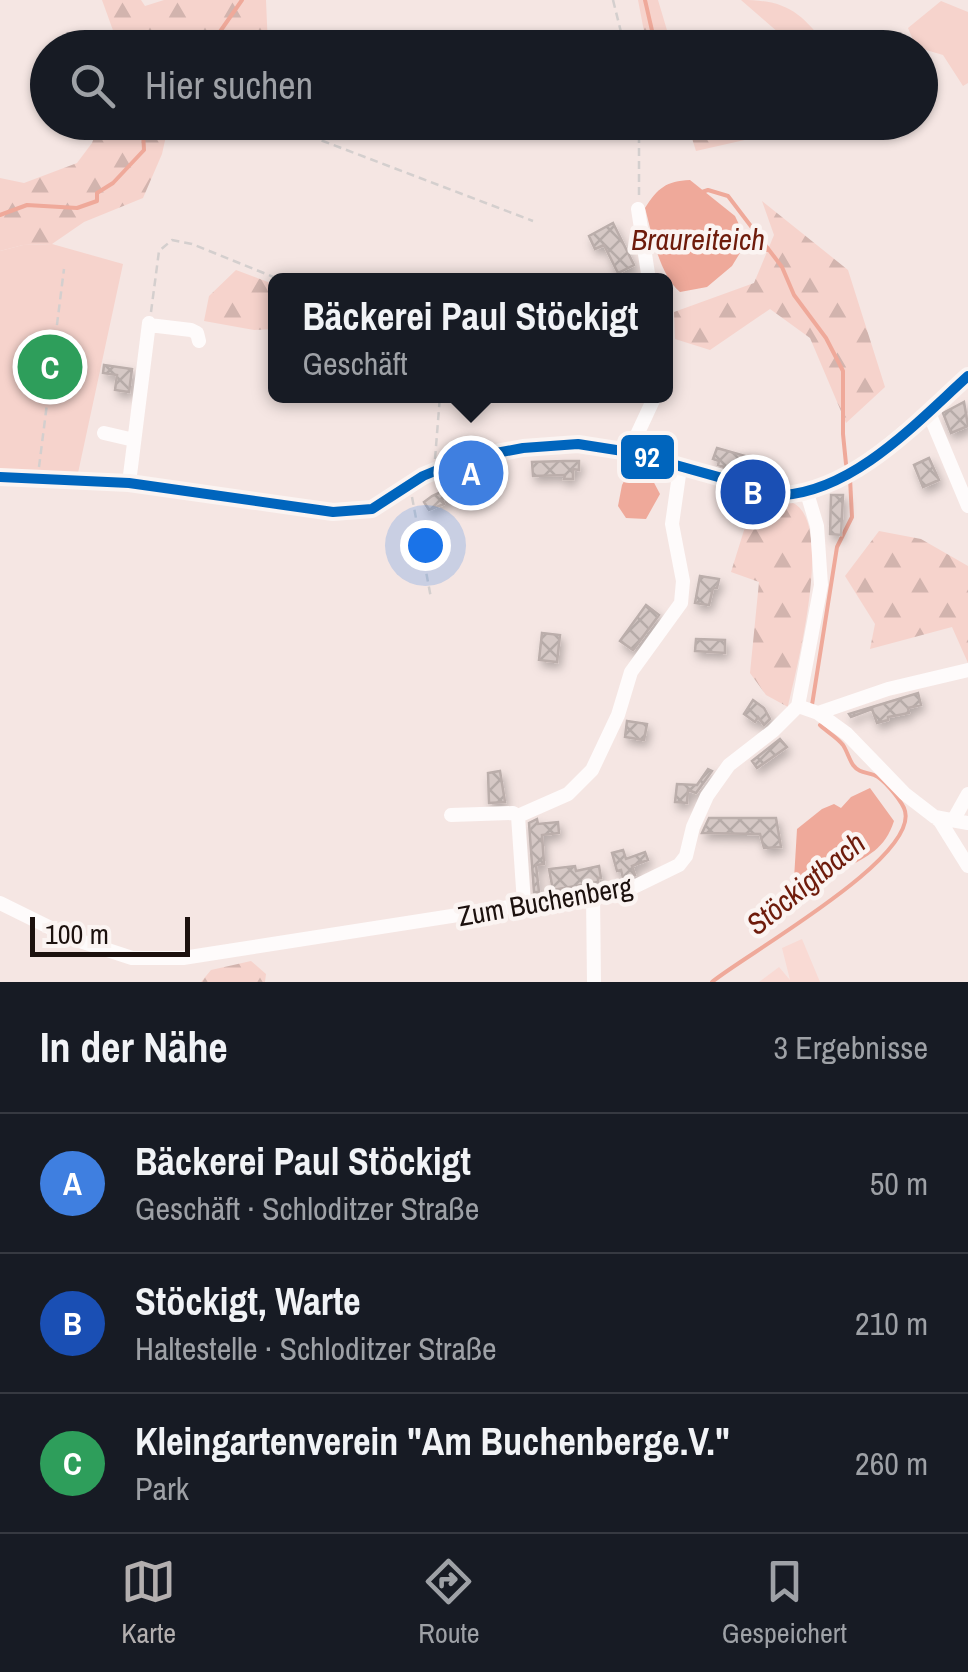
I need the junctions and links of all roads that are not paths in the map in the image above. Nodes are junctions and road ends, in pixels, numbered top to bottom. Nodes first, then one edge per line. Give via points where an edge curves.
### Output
1 (638, 210) road end
2 (649, 273) edge
3 (198, 341) dead end
4 (968, 376) edge
5 (653, 403) edge
6 (928, 412) junction
7 (104, 433) dead end
8 (134, 440) junction
9 (629, 452) junction
10 (680, 468) junction
11 (0, 477) edge
12 (129, 483) junction
13 (807, 494) junction
14 (968, 506) edge
15 (968, 670) edge
16 (798, 706) junction
17 (818, 713) junction
18 (968, 794) edge
19 (451, 814) dead end
20 (518, 816) junction
21 (949, 820) edge
22 (968, 866) edge
23 (593, 894) junction
24 (0, 903) edge
25 (524, 904) junction
26 (594, 982) edge

1 - 2 street
3 - 8 street via 191,330 149,324
4 - 6 street
5 - 9 street
6 - 13 street via 871,457
6 - 14 street
7 - 8 street
8 - 12 street
9 - 10 street
9 - 12 street via 578,444 464,459 372,509 333,512
10 - 13 street via 784,495
10 - 20 street via 672,524 681,603 631,672 592,770 568,794
11 - 12 street
13 - 16 street via 817,526 821,586
15 - 17 street
16 - 17 street
16 - 23 street, Zum Buchenberg via 729,765 707,796 679,865 636,886
17 - 21 street via 863,748 905,794
18 - 21 street
19 - 20 street
20 - 25 street
21 - 22 street
23 - 25 street, Zum Buchenberg
23 - 26 street
24 - 25 street, Zum Buchenberg via 132,958 412,925

